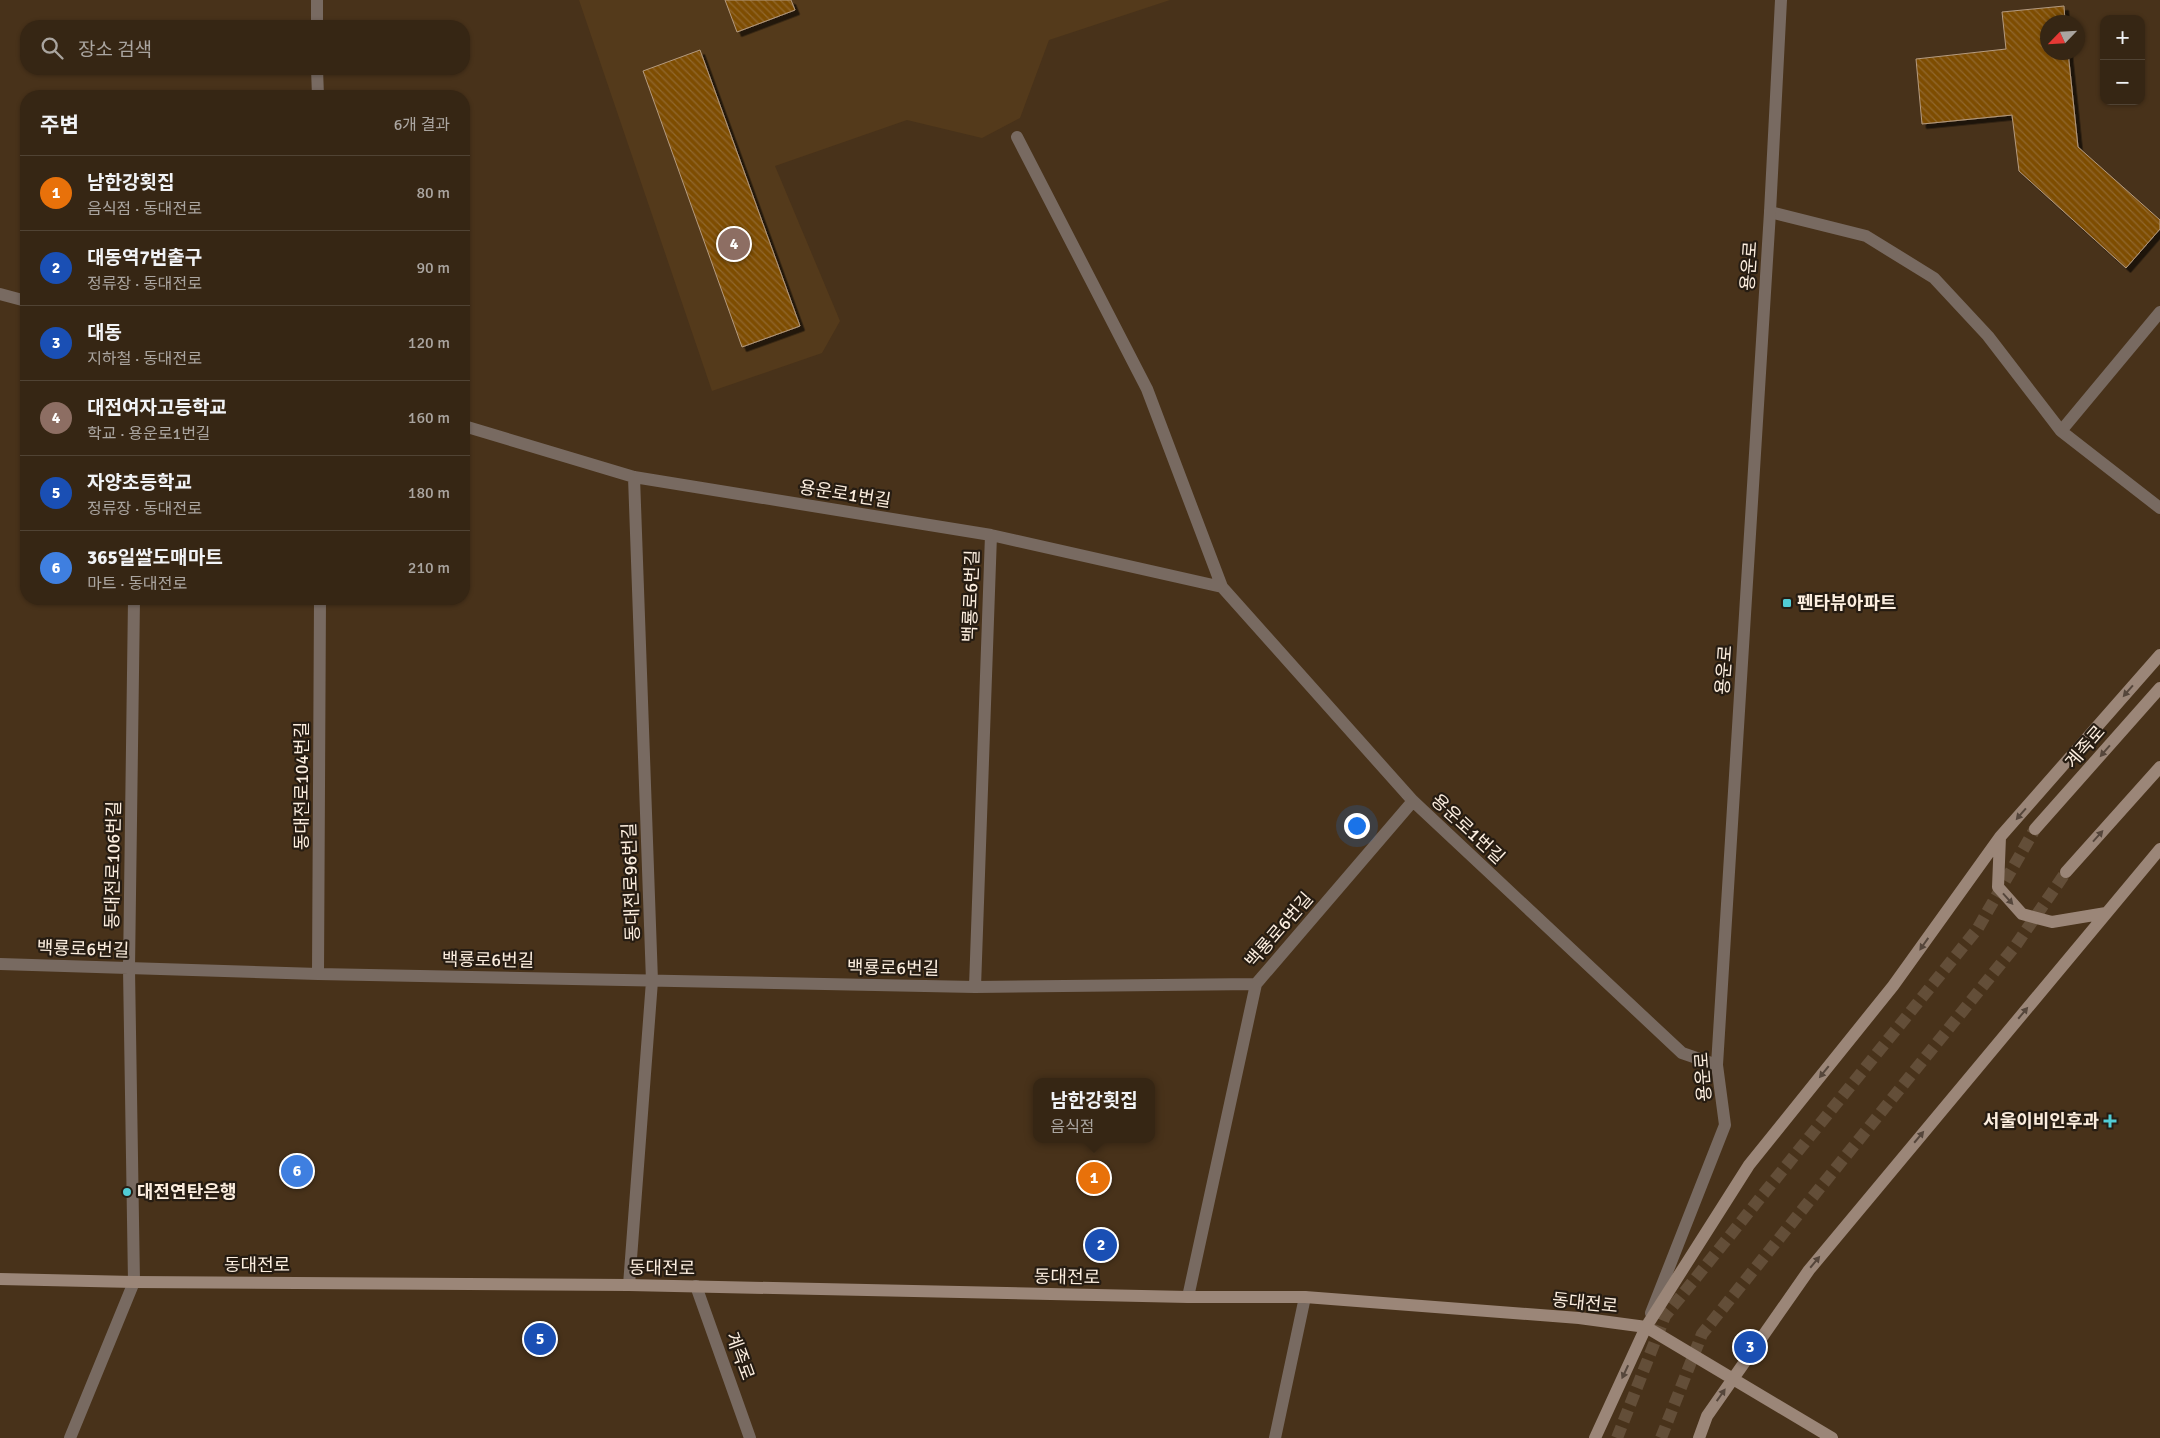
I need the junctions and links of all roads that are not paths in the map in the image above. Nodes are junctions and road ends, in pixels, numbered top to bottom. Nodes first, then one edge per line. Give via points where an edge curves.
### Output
1 (317, 0) edge
2 (1781, 0) edge
3 (317, 20) edge
4 (318, 75) edge
5 (318, 90) edge
6 (1017, 137) dead end
7 (1770, 212) junction
8 (0, 294) edge
9 (20, 299) edge
10 (2160, 312) edge
11 (470, 428) edge
12 (2061, 431) junction
13 (634, 477) junction
14 (2160, 508) edge
15 (991, 535) junction
16 (1222, 587) junction
17 (134, 605) edge
18 (320, 605) edge
19 (2160, 655) edge
20 (2160, 688) edge
21 (2160, 767) edge
22 (1413, 800) junction
23 (2036, 829) tunnel mouth
24 (2000, 837) junction
25 (2160, 850) edge
26 (2066, 872) tunnel mouth
27 (2106, 913) junction
28 (0, 964) edge
29 (129, 969) junction
30 (318, 974) junction
31 (652, 982) junction
32 (1256, 984) junction
33 (975, 987) junction
34 (1717, 1065) junction
35 (0, 1279) edge
36 (134, 1282) junction
37 (629, 1285) junction
38 (696, 1286) junction
39 (1188, 1297) junction
40 (1305, 1297) junction
41 (1646, 1328) junction
42 (1733, 1379) junction
43 (70, 1438) edge
44 (750, 1438) edge
45 (1275, 1438) edge
46 (1595, 1438) edge
47 (1699, 1438) edge
48 (1832, 1438) edge

1 - 3 street
2 - 7 street, 용운로
4 - 5 street
6 - 16 street, 용운로1번길 via 1146,388
7 - 12 street via 1866,236 1934,278 1988,336
7 - 34 street, 용운로
8 - 9 street
10 - 12 street
11 - 13 street, 용운로1번길
12 - 14 street
13 - 15 street, 용운로1번길
13 - 31 street, 동대전로96번길
15 - 16 street, 용운로1번길
15 - 33 street, 백룡로6번길
16 - 22 street, 용운로1번길
17 - 29 street, 동대전로106번길
18 - 30 street, 동대전로104번길
19 -> 24 main road
20 -> 23 main road, 계족로
26 -> 21 main road
22 - 32 street, 백룡로6번길
22 - 34 street, 용운로1번길 via 1682,1053
24 -> 27 main road via 1998,887 2022,914 2052,922
24 -> 41 main road via 1893,986 1750,1166
25 - 27 main road
42 -> 27 main road via 1809,1270
28 - 29 street, 백룡로6번길
29 - 30 street, 백룡로6번길
29 - 36 street, 동대전로106번길
30 - 31 street, 백룡로6번길
31 - 33 street, 백룡로6번길
31 - 37 street, 동대전로96번길
32 - 33 street, 백룡로6번길
32 - 39 street
34 - 41 street, 용운로 via 1725,1125
35 - 36 main road, 동대전로
36 - 37 main road, 동대전로
36 - 43 street
37 - 38 main road, 동대전로
38 - 39 main road, 동대전로
38 - 44 street, 계족로
39 - 40 main road, 동대전로
40 - 41 main road, 동대전로 via 1570,1318
40 - 45 street
41 - 42 main road, 동대전로
41 -> 46 main road
47 -> 42 main road via 1707,1416
42 - 48 main road, 동대전로

